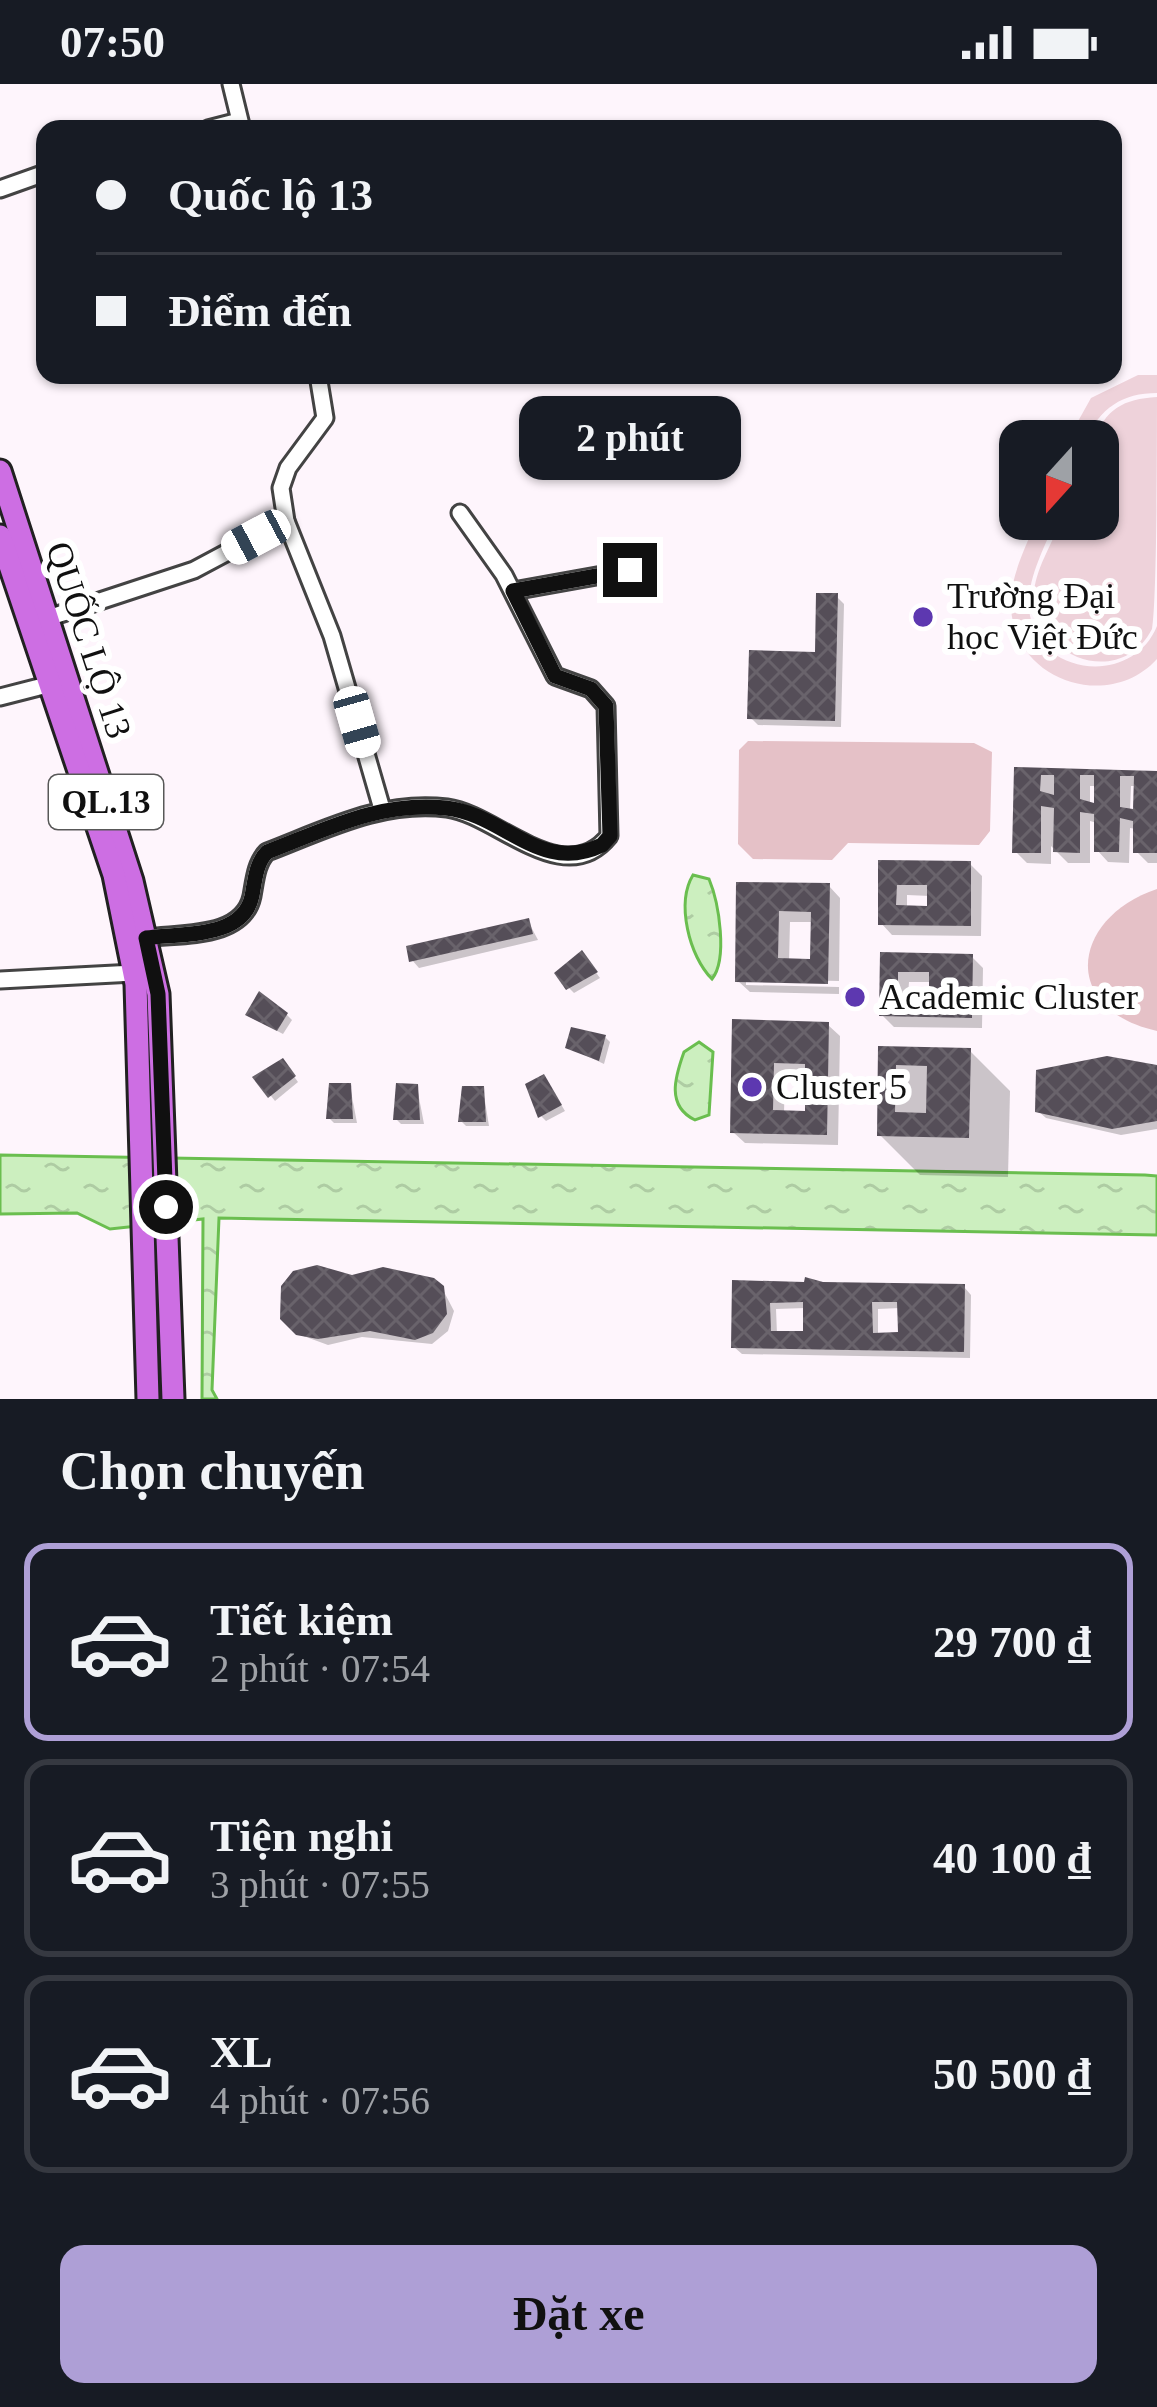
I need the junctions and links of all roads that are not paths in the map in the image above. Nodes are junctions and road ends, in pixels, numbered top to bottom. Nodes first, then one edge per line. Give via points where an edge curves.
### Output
1 (231, 84) edge
2 (239, 120) edge
3 (36, 176) edge
4 (0, 189) edge
5 (319, 384) edge
6 (0, 471) edge
7 (460, 513) dead end
8 (286, 521) junction
9 (0, 536) edge
10 (630, 570) dead end
11 (513, 591) junction
12 (48, 618) junction
13 (51, 684) junction
14 (0, 697) edge
15 (382, 809) junction
16 (146, 938) junction
17 (134, 973) junction
18 (0, 980) edge
19 (148, 1399) edge
20 (173, 1399) edge

1 - 2 street
3 - 4 street
5 - 8 street via 326,418 282,478
6 - 12 highway, QUỐC LỘ 13 / QL.13
7 - 11 street
8 - 12 street via 182,575
8 - 15 street via 332,636
9 - 13 highway, QUỐC LỘ 13 / QL.13
10 - 11 street
11 - 15 street via 555,676 591,689 606,706 610,836 589,851 556,854 448,808
12 - 16 highway, QUỐC LỘ 13 / QL.13
13 - 14 street
13 - 17 highway, QUỐC LỘ 13 / QL.13 via 114,875
15 - 16 street via 267,852 249,911 232,926
16 - 20 highway, QUỐC LỘ 13 / QL.13 via 158,994
17 - 18 street
17 - 19 highway, QUỐC LỘ 13 / QL.13

